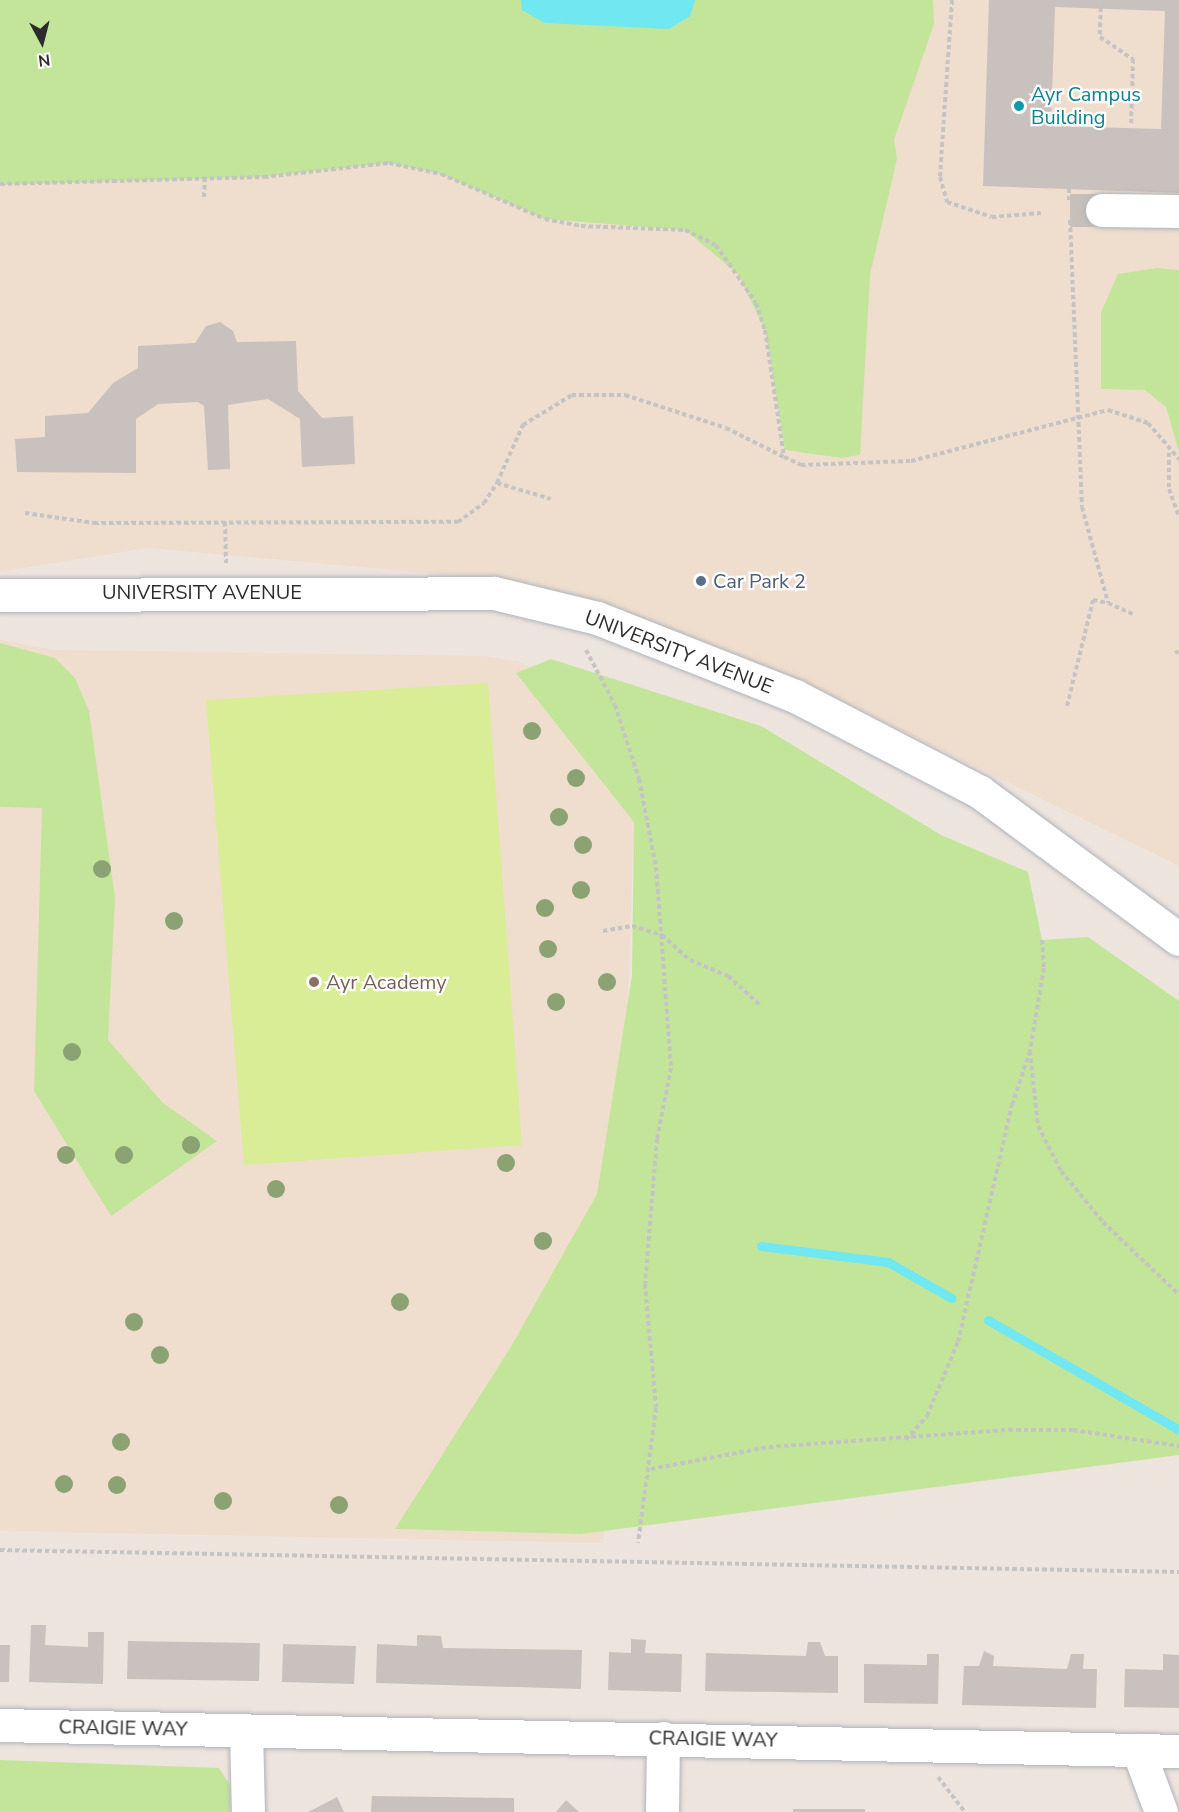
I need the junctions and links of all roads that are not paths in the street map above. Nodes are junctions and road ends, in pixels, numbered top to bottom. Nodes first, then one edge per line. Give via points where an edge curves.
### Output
1 (1102, 210) tunnel mouth
2 (1179, 211) edge
3 (0, 595) edge
4 (1179, 939) edge
5 (0, 1725) edge
6 (246, 1731) junction
7 (663, 1738) junction
8 (1138, 1750) junction
9 (1179, 1751) edge
10 (248, 1812) edge
11 (662, 1812) edge
12 (1161, 1812) edge

1 - 2 street
3 - 4 street, UNIVERSITY AVENUE via 226,591 494,593 566,610 795,696 980,792
5 - 6 street, CRAIGIE WAY
6 - 7 street, CRAIGIE WAY
6 - 10 street
7 - 8 street, CRAIGIE WAY
7 - 11 street
8 - 9 street, CRAIGIE WAY
8 - 12 street

